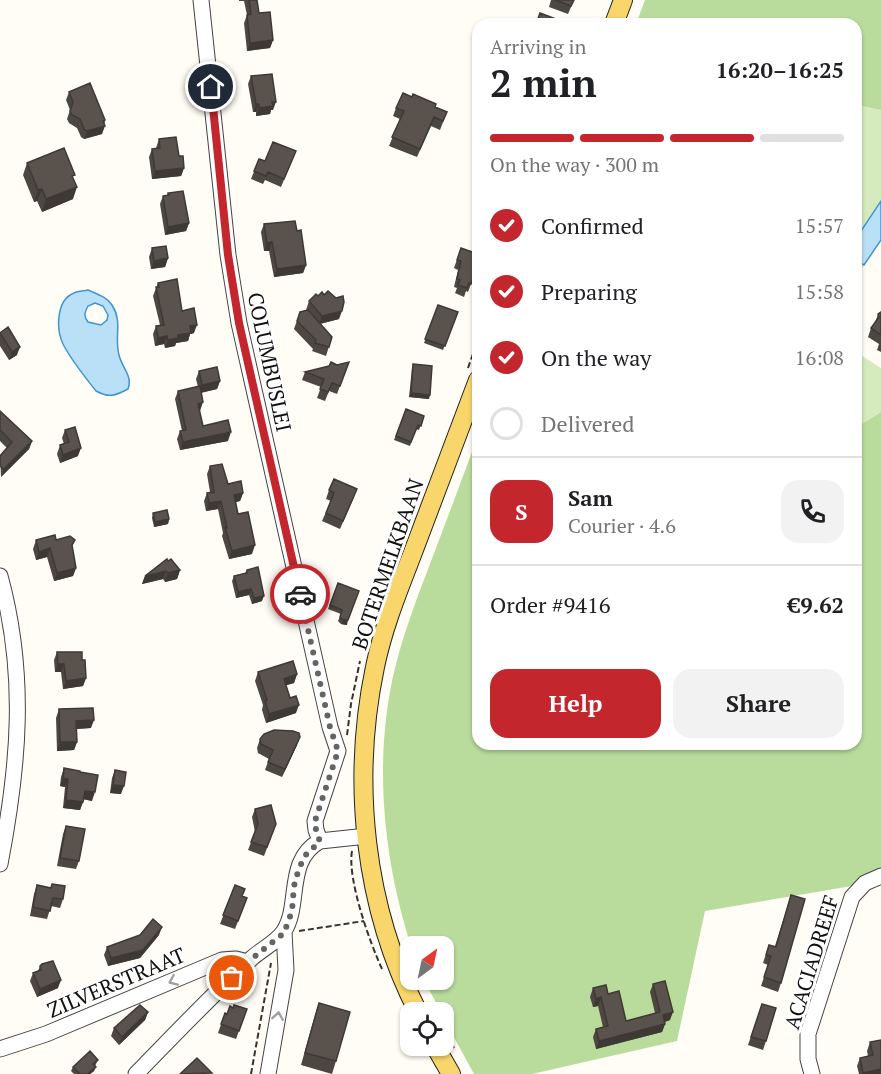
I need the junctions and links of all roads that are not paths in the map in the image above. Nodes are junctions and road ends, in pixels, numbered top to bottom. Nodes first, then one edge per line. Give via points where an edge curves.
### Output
1 (201, 0) edge
2 (623, 0) edge
3 (616, 18) edge
4 (472, 396) edge
5 (0, 578) edge
6 (5, 815) edge
7 (367, 836) junction
8 (320, 842) junction
9 (0, 864) edge
10 (881, 876) edge
11 (284, 933) junction
12 (248, 962) junction
13 (414, 1002) edge
14 (1, 1044) edge
15 (441, 1056) edge
16 (136, 1074) edge
17 (268, 1074) edge
18 (451, 1074) edge
19 (812, 1074) edge

1 - 8 street, COLUMBUSLEI via 239,323 338,751 315,821
2 - 3 main road
4 - 7 main road, BOTERMELKBAAN via 387,621 375,665 364,746
5 - 6 street via 18,669 17,755
6 - 9 street
7 - 8 street
7 - 13 main road, BOTERMELKBAAN via 381,919
8 - 11 street via 307,853 299,868
10 - 19 street, ACACIADREEF via 865,883 852,897 808,1034
11 - 12 street
17 -> 11 street via 286,969
12 -> 14 street, ZILVERSTRAAT via 222,960 46,1034
12 - 16 street
15 - 18 main road

